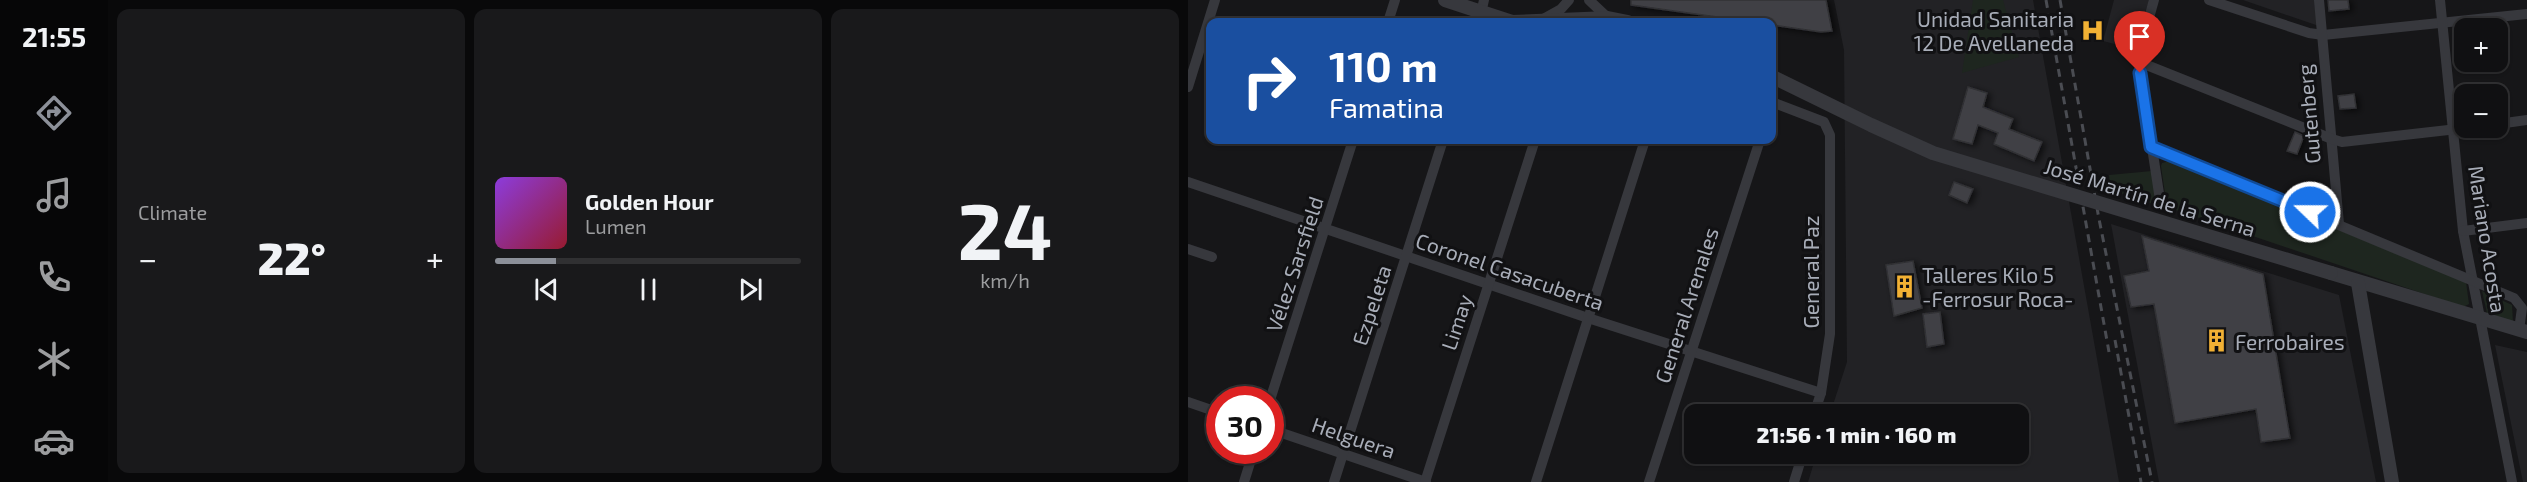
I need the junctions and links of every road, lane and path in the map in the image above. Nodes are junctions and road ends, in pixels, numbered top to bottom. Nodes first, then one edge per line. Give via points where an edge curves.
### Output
1 (1215, 0) edge
2 (1395, 0) edge
3 (1444, 0) edge
4 (1569, 0) edge
5 (1589, 0) edge
6 (2154, 0) edge
7 (2209, 0) edge
8 (2319, 0) edge
9 (2440, 0) edge
10 (1482, 11) edge
11 (2527, 14) edge
12 (1208, 18) edge
13 (1389, 18) edge
14 (1502, 18) edge
15 (1544, 18) edge
16 (1608, 18) edge
17 (1206, 24) edge
18 (2443, 24) junction
19 (2323, 35) junction
20 (1192, 61) edge
21 (2139, 62) junction
22 (1776, 78) edge
23 (1188, 87) edge
24 (1776, 104) edge
25 (2527, 120) edge
26 (2508, 123) edge
27 (2454, 129) joint
28 (2455, 138) edge
29 (2332, 140) junction
30 (1352, 144) edge
31 (1442, 144) edge
32 (1534, 144) edge
33 (1644, 144) edge
34 (1759, 144) edge
35 (2151, 147) junction
36 (1188, 182) edge
37 (2160, 200) dead end
38 (2527, 222) edge
39 (2339, 224) junction
40 (1326, 229) junction
41 (2463, 231) junction
42 (1188, 249) edge
43 (1408, 256) junction
44 (1212, 257) dead end
45 (2473, 280) junction
46 (2358, 282) junction
47 (1489, 285) junction
48 (1588, 318) junction
49 (2480, 319) junction
50 (2523, 331) edge
51 (1690, 352) junction
52 (1275, 386) edge
53 (1821, 393) junction
54 (1188, 402) edge
55 (1817, 404) edge
56 (1206, 408) edge
57 (1284, 434) edge
58 (1343, 453) junction
59 (1250, 464) edge
60 (1800, 464) edge
61 (1244, 482) edge
62 (1334, 482) edge
63 (1425, 482) edge
64 (1536, 482) edge
65 (1649, 482) edge
66 (1794, 482) edge
67 (2392, 482) edge
68 (2512, 482) edge

1 - 12 street
2 - 13 street
3 - 10 street
4 - 15 street
5 - 16 street
6 - 21 street
7 - 19 street
8 - 19 street, Gutenberg
9 - 18 street, Mariano Acosta
10 - 14 street
11 - 18 street
17 - 20 street
18 - 19 street
18 - 27 street, Mariano Acosta
19 - 29 street, Gutenberg
20 - 23 street
21 - 29 street
21 - 35 street
22 - 46 street, José Martín de la Serna, bridge via 1934,153
24 - 53 street, General Paz via 1824,122 1829,128 1830,334
25 - 26 street
27 - 29 street
28 - 41 street, Mariano Acosta
29 - 39 street, Gutenberg
30 - 40 street, Vélez Sarsfield
31 - 43 street, Ezpeleta
32 - 47 street, Limay
33 - 48 street
34 - 51 street, General Arenales
35 - 37 street
35 - 39 street, José Martín de la Serna
36 - 40 street, Coronel Casacuberta
38 - 41 street
39 - 45 street, José Martín de la Serna
40 - 43 street, Coronel Casacuberta
40 - 52 street, Vélez Sarsfield
41 - 45 street, Mariano Acosta
42 - 44 street
43 - 47 street, Coronel Casacuberta
43 - 58 street, Ezpeleta
45 - 49 street, Mariano Acosta
45 - 50 street, José Martín de la Serna via 2519,303
46 - 49 street, José Martín de la Serna
46 - 67 street
47 - 48 street, Coronel Casacuberta
47 - 63 street, Limay
48 - 51 street, Coronel Casacuberta
48 - 64 street
49 - 50 street, José Martín de la Serna
49 - 68 street, Mariano Acosta
51 - 53 street, Coronel Casacuberta
51 - 65 street, General Arenales
53 - 55 street, General Paz
54 - 56 street
57 - 58 street, Helguera
58 - 62 street, Ezpeleta
58 - 63 street, Helguera
59 - 61 street
60 - 66 street

